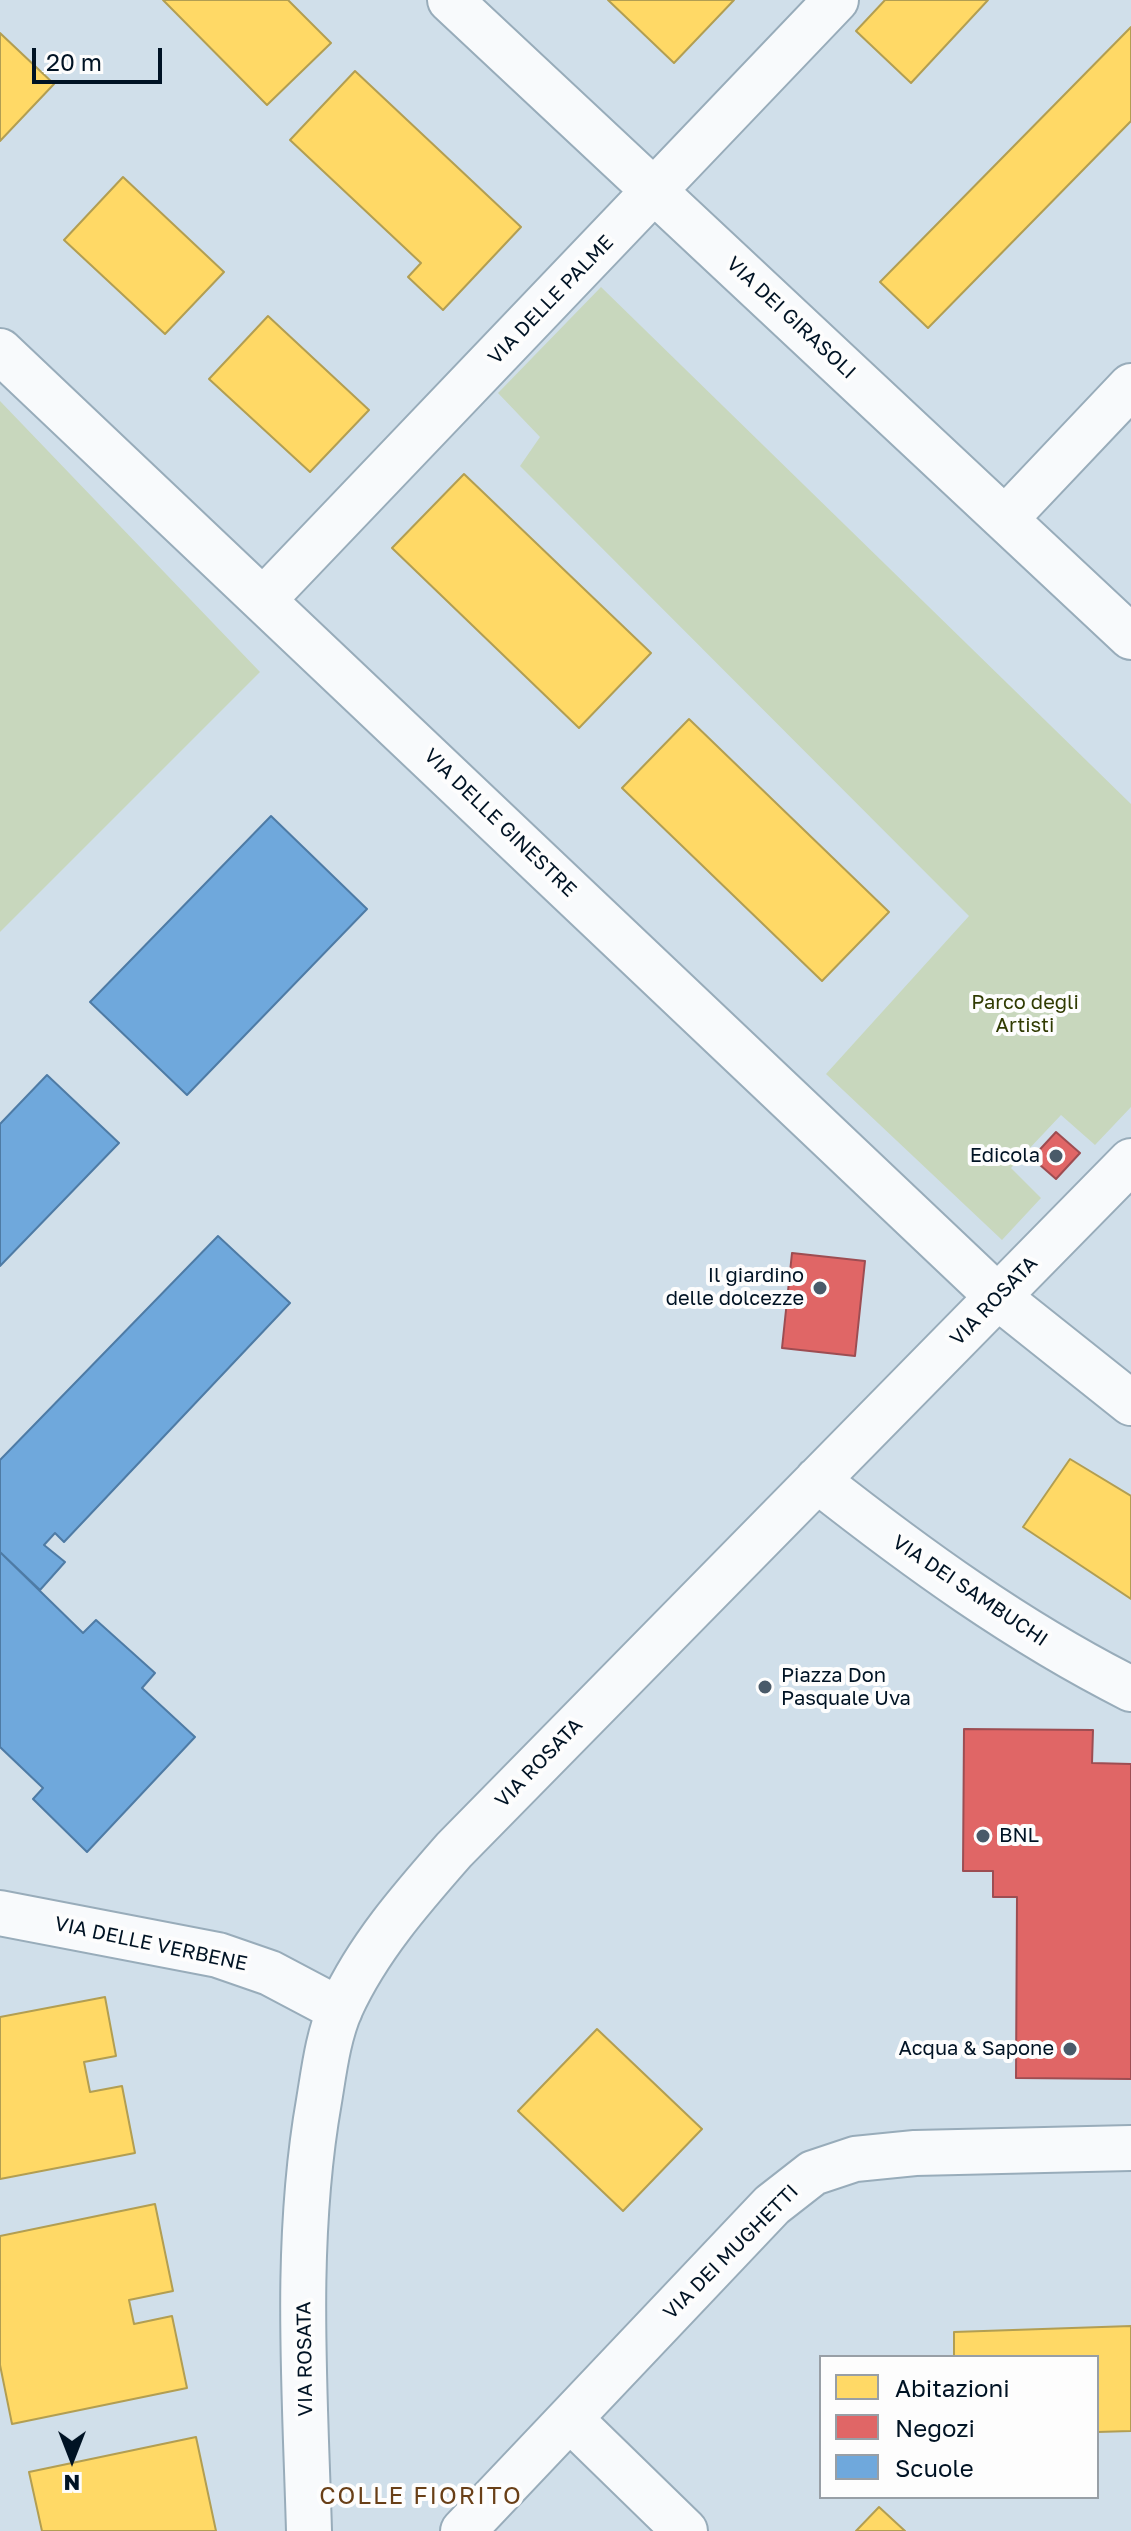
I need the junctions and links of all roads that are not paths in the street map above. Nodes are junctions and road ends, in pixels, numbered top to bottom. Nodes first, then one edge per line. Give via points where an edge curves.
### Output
1 (450, 0) edge
2 (836, 0) edge
3 (656, 192) junction
4 (0, 351) edge
5 (1131, 386) edge
6 (1005, 519) junction
7 (264, 599) junction
8 (1131, 637) edge
9 (1131, 1161) edge
10 (998, 1297) junction
11 (1131, 1403) edge
12 (817, 1480) junction
13 (1131, 1689) edge
14 (0, 1913) edge
15 (340, 2010) junction
16 (1131, 2148) edge
17 (570, 2419) junction
18 (309, 2531) edge
19 (463, 2531) edge
20 (685, 2531) edge

1 - 3 street, VIA DEI GIRASOLI
2 - 3 street, VIA DELLE PALME
3 - 6 street, VIA DEI GIRASOLI
3 - 7 street, VIA DELLE PALME
4 - 7 street, VIA DELLE GINESTRE
5 - 6 street
6 - 8 street, VIA DEI GIRASOLI
7 - 10 street, VIA DELLE GINESTRE
9 - 10 street, VIA ROSATA
10 - 11 street, VIA DELLE GINESTRE
10 - 12 street, VIA ROSATA
12 - 13 street, VIA DEI SAMBUCHI via 923,1563 1037,1637
12 - 15 street, VIA ROSATA via 454,1850 392,1923
14 - 15 street, VIA DELLE VERBENE via 218,1955 270,1973
15 - 18 street, VIA ROSATA via 325,2064 306,2192
16 - 17 street, VIA DEI MUGHETTI via 898,2153 855,2159 813,2173 772,2205
17 - 19 street, VIA DEI MUGHETTI
17 - 20 street

